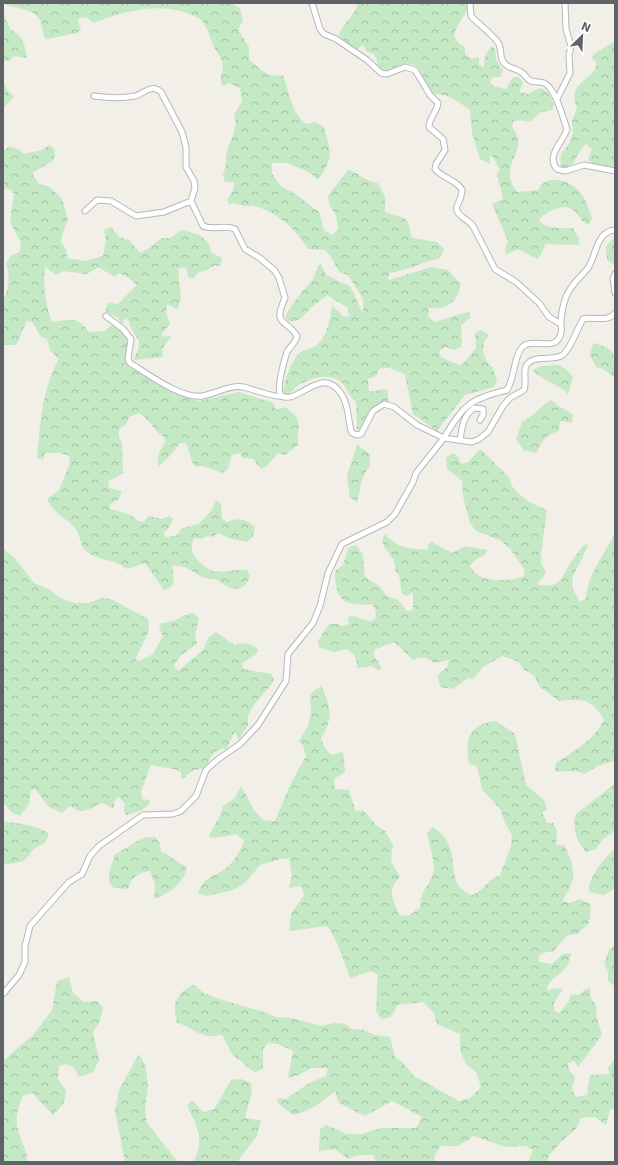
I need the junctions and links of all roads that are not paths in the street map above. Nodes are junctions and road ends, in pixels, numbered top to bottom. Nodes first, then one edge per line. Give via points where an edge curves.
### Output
1 (312, 3) edge
2 (470, 3) edge
3 (564, 3) edge
4 (94, 96) dead end
5 (557, 99) junction
6 (615, 171) edge
7 (191, 201) junction
8 (84, 211) dead end
9 (615, 230) edge
10 (615, 274) edge
11 (615, 292) edge
12 (615, 313) edge
13 (106, 316) dead end
14 (561, 324) junction
15 (281, 396) junction
16 (480, 420) dead end
17 (444, 438) junction
18 (460, 440) junction
19 (3, 994) edge

1 - 14 street via 320,30 367,60 381,73 387,74 405,67 415,70 438,103 429,127 443,140 445,150 435,170 458,184 462,190 456,209 458,214 473,226 494,269 516,282 539,303 549,317
2 - 5 street via 471,16 483,25 497,42 504,64 520,70 528,80 543,82
3 - 5 street via 566,29 571,46 570,72
4 - 7 street via 123,98 154,88 161,92 182,132 186,147 186,167 195,188
5 - 6 street via 567,129 554,154 554,167 560,172 584,165
7 - 8 street via 164,212 136,216 111,201 97,200
7 - 15 street via 203,226 228,226 235,229 245,249 260,258 279,278 285,298 279,310 280,316 283,324 294,330 297,336 285,360 278,392
9 - 14 street via 600,241 588,268 574,281 566,296
10 - 11 street
12 - 18 street via 605,318 583,319 568,350 561,356 531,361 524,373 527,383 524,390 510,398 503,406 488,432 472,442
13 - 15 street via 131,339 128,359 130,363 180,392 200,396 244,387 273,397
14 - 17 street via 562,331 558,340 552,344 526,345 520,349 512,382 507,390 468,403 458,414
15 - 17 street via 288,397 325,382 332,384 342,394 349,411 348,423 352,433 361,434 373,411 384,404 394,407 417,424
16 - 18 street via 483,409 474,408 469,412
17 - 18 street
17 - 19 street via 416,473 395,514 387,522 342,544 328,573 313,623 288,654 286,681 258,725 240,744 206,770 196,796 181,811 173,814 143,815 99,846 90,856 82,874 69,882 30,926 25,946 25,962 19,975

